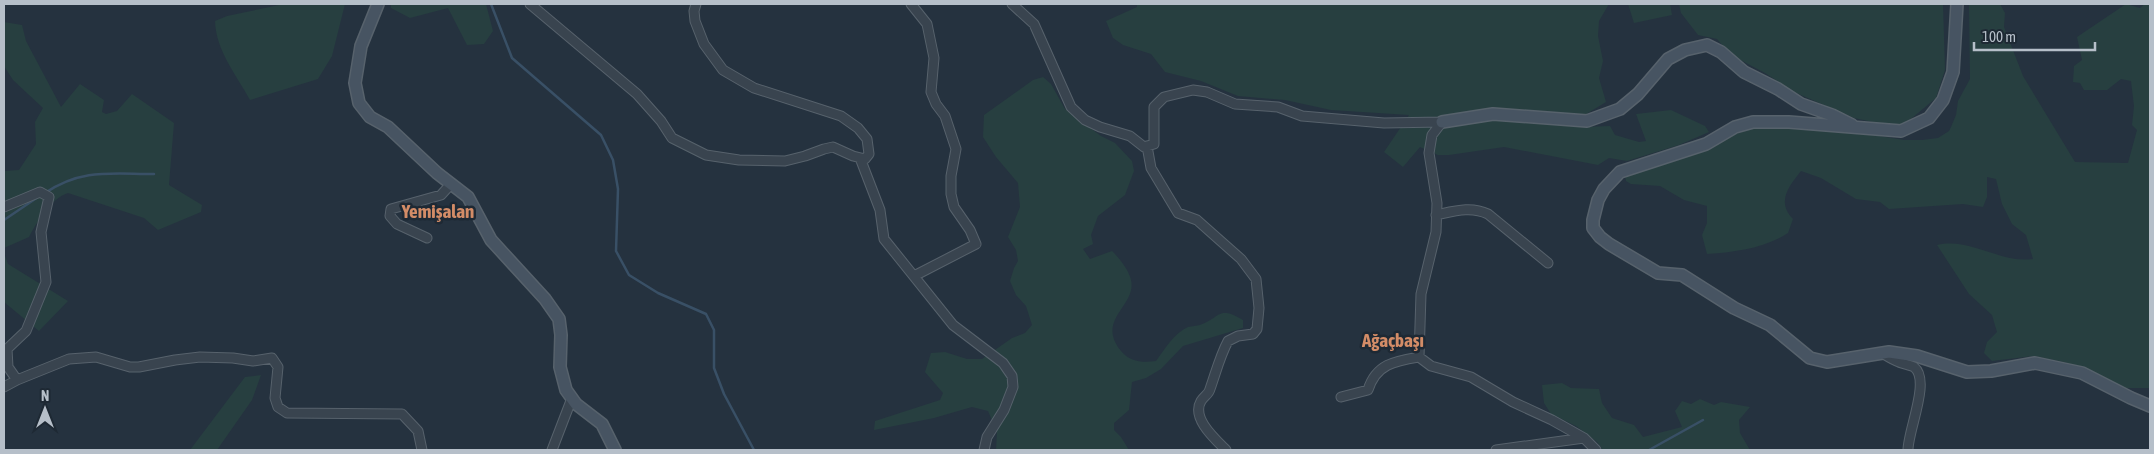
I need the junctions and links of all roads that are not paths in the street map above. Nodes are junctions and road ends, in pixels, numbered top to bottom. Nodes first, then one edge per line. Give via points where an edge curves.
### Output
1 (378, 4) edge
2 (530, 4) edge
3 (696, 4) edge
4 (911, 4) edge
5 (1012, 4) edge
6 (1956, 4) edge
7 (1442, 122) junction
8 (1858, 128) junction
9 (1147, 146) junction
10 (860, 158) junction
11 (451, 184) junction
12 (4, 207) edge
13 (1436, 215) junction
14 (427, 238) dead end
15 (1548, 262) dead end
16 (914, 276) junction
17 (1881, 353) junction
18 (1419, 357) junction
19 (17, 380) junction
20 (4, 387) edge
21 (1341, 397) dead end
22 (572, 398) junction
23 (2149, 404) edge
24 (1584, 438) junction
25 (422, 450) edge
26 (552, 450) edge
27 (615, 450) edge
28 (984, 450) edge
29 (1226, 450) edge
30 (1496, 450) edge
31 (1596, 450) edge
32 (1908, 450) edge

1 - 11 main road via 361,46 355,82 359,103 370,117 388,127
2 - 10 street via 637,94 672,138 706,155 785,161 833,147
3 - 10 street via 695,21 704,44 723,70 754,88 841,116 867,139 869,154 865,159
4 - 16 street via 927,24 934,58 931,92 945,116 956,149 951,176 954,208 976,244
5 - 9 street via 1034,24 1071,107 1100,128 1130,136
6 - 8 main road via 1953,72 1943,100 1928,118 1901,131
7 - 8 main road via 1493,114 1587,121 1620,109 1638,94 1668,59 1685,50 1707,46 1721,52 1744,72 1801,104
7 - 9 street via 1384,123 1302,116 1278,107 1235,104 1207,92 1193,90 1164,97 1154,107 1154,144
7 - 13 street via 1432,135 1429,153
8 - 17 main road via 1789,122 1753,122 1735,127 1706,144 1620,172 1604,189 1593,220 1600,237 1609,244 1658,273 1682,275 1734,308 1770,325 1810,358 1827,362
9 - 29 street via 1151,168 1178,213 1197,220 1241,259 1256,279 1257,330 1228,341 1210,391 1199,408 1202,422
10 - 16 street via 880,210 884,239
11 - 14 street via 441,195 391,209 390,216 397,224
11 - 22 main road via 468,197 491,240 559,319 560,367 566,390
12 - 19 street via 40,192 49,197 41,232 46,282 26,330 7,349 8,368
13 - 15 street via 1478,209
13 - 18 street via 1436,232 1420,294
16 - 28 street via 952,325 1003,363 1012,376 1013,387 1004,410 987,437
17 - 23 main road via 1917,356 1967,372 2035,363 2082,373
17 - 32 street via 1914,368 1920,377 1921,392
18 - 21 street via 1390,364 1377,371 1368,390
18 - 24 street via 1431,366 1471,377
19 - 20 street
19 - 25 street via 78,358 96,357 139,367 200,357 253,361 272,358 278,367 278,408 287,413 402,414 418,431
22 - 26 street
22 - 27 main road via 602,424
24 - 30 street
24 - 31 street

